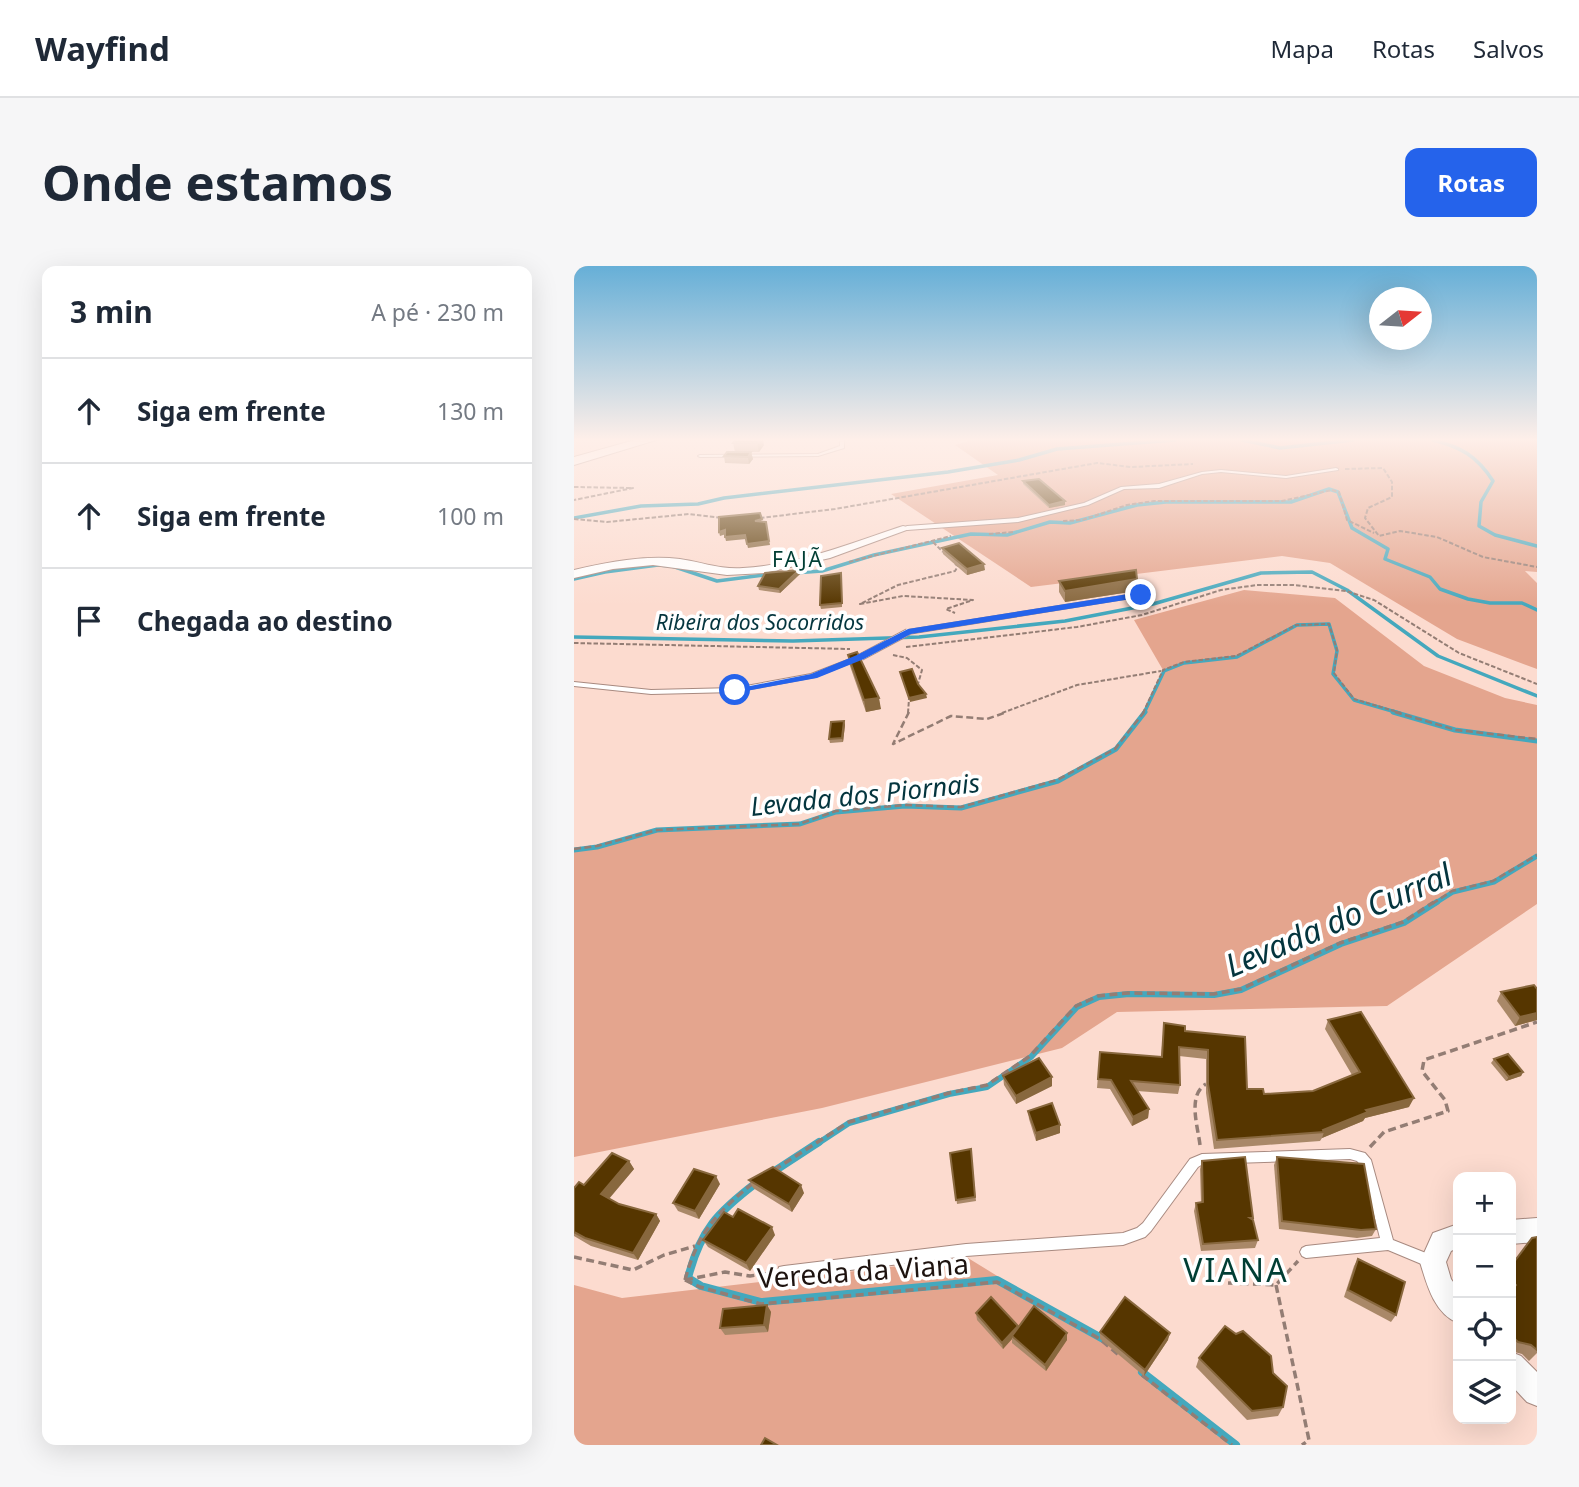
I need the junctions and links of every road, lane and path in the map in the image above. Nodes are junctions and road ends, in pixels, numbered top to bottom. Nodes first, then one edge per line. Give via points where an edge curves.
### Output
1 (598, 495) edge
2 (915, 495) edge
3 (1107, 495) edge
4 (1310, 495) edge
5 (1340, 495) edge
6 (1392, 495) edge
7 (574, 500) edge
8 (726, 518) edge
9 (574, 519) edge
10 (752, 519) edge
11 (1059, 521) dead end
12 (907, 528) joint
13 (1019, 531) dead end
14 (981, 533) dead end
15 (1374, 533) junction
16 (953, 536) dead end
17 (932, 542) junction
18 (924, 544) dead end
19 (945, 555) edge
20 (951, 561) edge
21 (1537, 566) edge
22 (574, 574) edge
23 (1141, 595) dead end
24 (961, 617) junction
25 (946, 624) junction
26 (574, 643) edge
27 (896, 647) dead end
28 (861, 653) junction
29 (888, 655) dead end
30 (1163, 670) junction
31 (574, 684) edge
32 (1537, 684) edge
33 (1537, 740) edge
34 (574, 849) edge
35 (1537, 855) edge
36 (1537, 1022) edge
37 (1217, 1085) edge
38 (1361, 1157) junction
39 (1202, 1159) junction
40 (764, 1176) edge
41 (754, 1182) edge
42 (1537, 1230) edge
43 (1516, 1232) edge
44 (1453, 1238) edge
45 (1388, 1244) junction
46 (695, 1246) junction
47 (1306, 1252) joint
48 (574, 1257) edge
49 (1433, 1262) junction
50 (784, 1272) joint
51 (685, 1280) junction
52 (1228, 1283) dead end
53 (1276, 1285) junction
54 (1453, 1303) edge
55 (1126, 1361) edge
56 (1135, 1369) edge
57 (1516, 1371) edge
58 (1537, 1392) edge
59 (1232, 1445) edge
60 (1302, 1445) edge

1 - 7 path
2 - 10 path
3 - 12 lane via 1018,520
4 - 11 path via 1290,501 1136,503
5 - 15 path via 1347,520
6 - 15 path via 1368,508 1365,518
8 - 9 path via 684,514 603,523
12 - 22 street via 802,563 769,569 726,572 657,562 604,566
13 - 14 path
15 - 21 path via 1400,531 1437,537 1483,558
16 - 17 path
17 - 18 path
17 - 19 path
20 - 24 path via 957,566 955,571 898,585 860,604 884,595 974,600 946,609
23 - 24 lane
24 - 25 lane
24 - 25 path via 947,619
25 - 28 lane, bridge via 908,632
26 - 28 path
27 - 32 path via 1130,617 1220,590 1284,585 1349,592 1370,599 1469,657
28 - 31 lane via 813,676 735,690 651,692
29 - 30 path via 906,658 922,670 919,684 908,689 910,710 893,744 951,716 987,719 1077,685
30 - 33 path via 1184,662 1236,656 1296,625 1329,625 1337,650 1334,673 1354,699 1455,730
30 - 34 path via 1143,713 1115,749 1057,780 961,807 905,805 836,811 799,824 657,830
35 - 40 path via 1493,881 1452,891 1403,922 1340,943 1241,989 1214,994 1098,996 1076,1006 1030,1056 987,1085 849,1122
36 - 38 path via 1424,1060 1422,1070 1446,1100 1448,1111 1384,1132
37 - 39 path via 1199,1088 1195,1098
38 - 39 lane
38 - 45 lane via 1367,1164
39 - 50 lane via 1194,1163 1147,1227 1123,1239 966,1250
41 - 46 path via 708,1220
42 - 43 street
44 - 49 street via 1442,1242
45 - 47 lane
45 - 49 lane
46 - 48 path via 633,1270
46 - 51 path
47 - 53 path
49 - 54 street via 1440,1286
50 - 51 path via 750,1276 725,1272
51 - 55 path, Vereda da Viana via 761,1304 997,1282 1100,1339
52 - 53 path
53 - 60 path via 1309,1440
56 - 59 path
57 - 58 street

